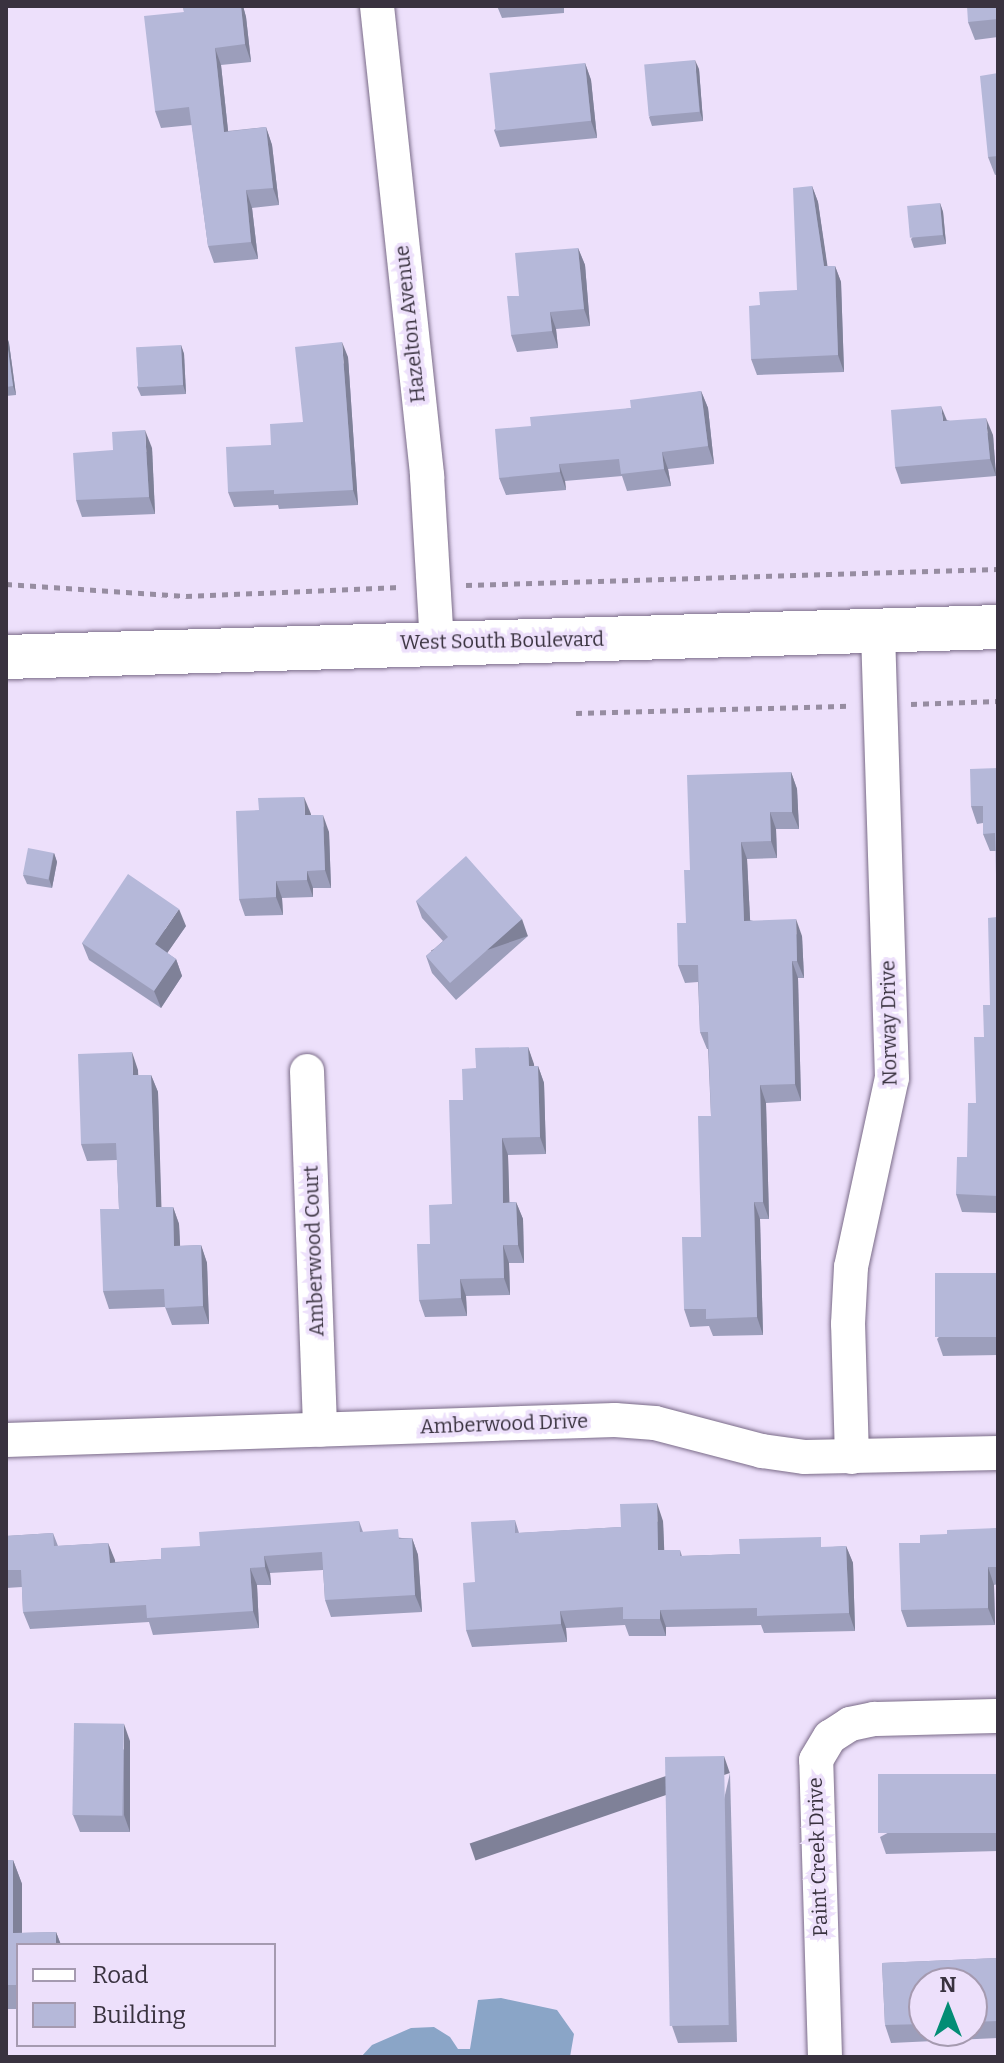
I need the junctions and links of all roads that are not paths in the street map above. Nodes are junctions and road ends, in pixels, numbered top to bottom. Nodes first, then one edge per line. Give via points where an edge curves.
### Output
1 (377, 6) edge
2 (998, 627) edge
3 (878, 632) junction
4 (437, 642) junction
5 (6, 657) edge
6 (307, 1071) dead end
7 (320, 1430) junction
8 (6, 1440) edge
9 (998, 1453) edge
10 (852, 1457) junction
11 (998, 1716) edge
12 (825, 2057) edge

1 - 4 street, Hazelton Avenue via 427,476
2 - 3 street, West South Boulevard
3 - 4 street, West South Boulevard
3 - 10 street, Norway Drive via 892,1078 851,1267
4 - 5 street, West South Boulevard
6 - 7 street, Amberwood Court
7 - 8 street, Amberwood Drive
7 - 10 street, Amberwood Drive via 634,1421 773,1453
9 - 10 street, Amberwood Drive
11 - 12 street, Paint Creek Drive via 850,1724 830,1737 816,1760

